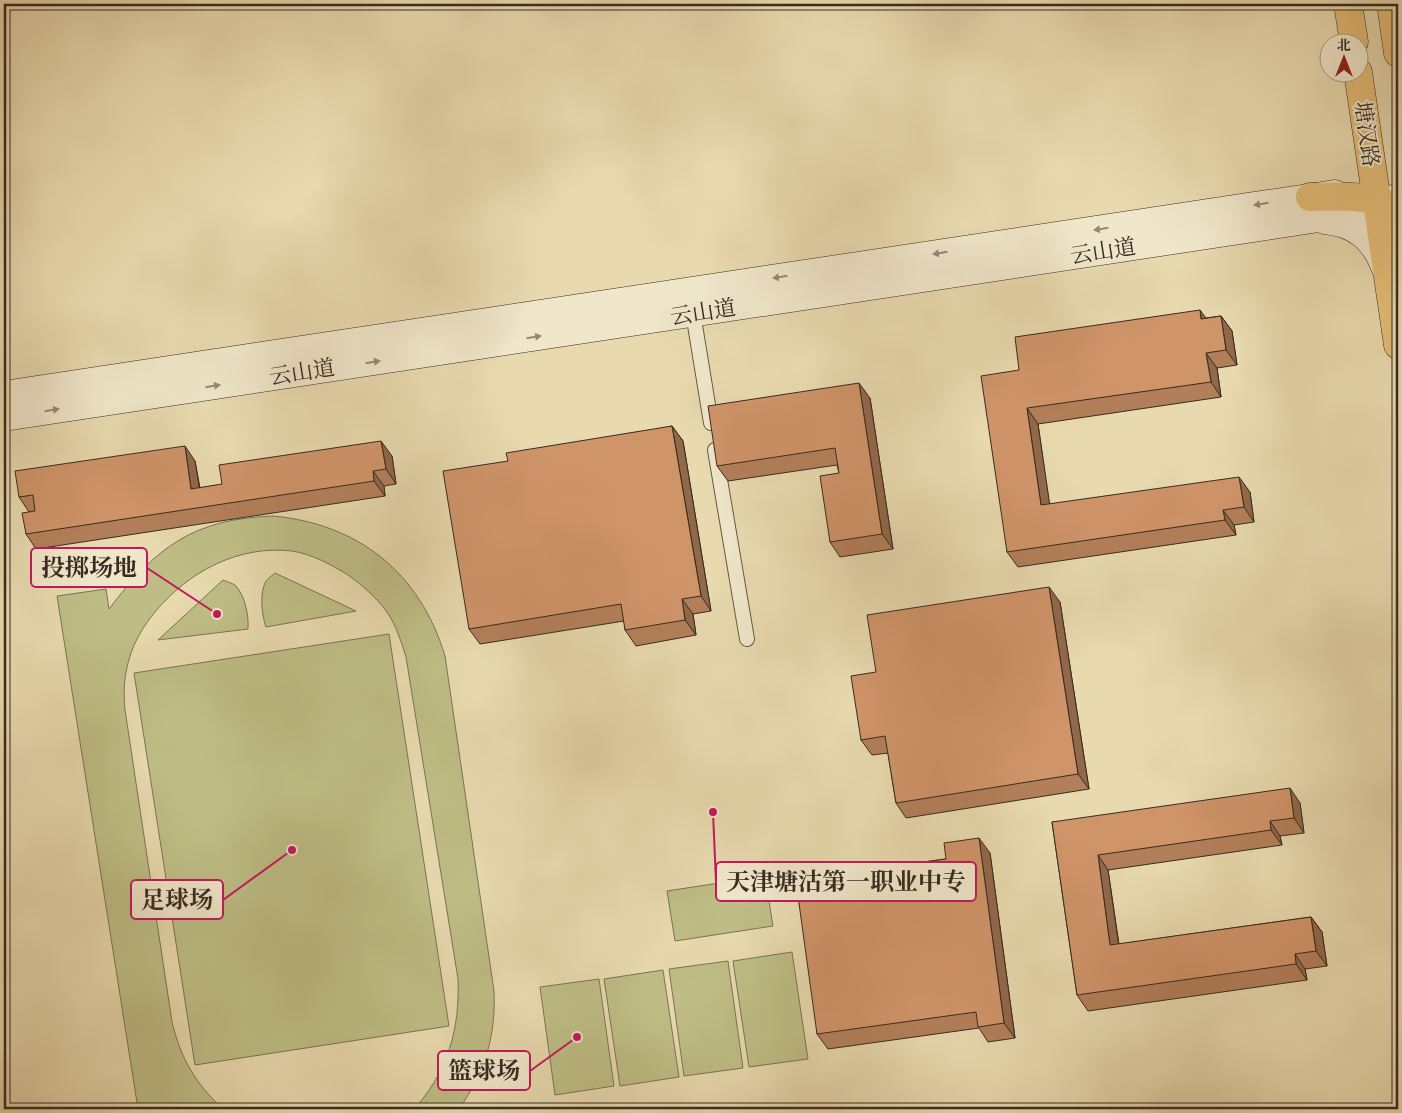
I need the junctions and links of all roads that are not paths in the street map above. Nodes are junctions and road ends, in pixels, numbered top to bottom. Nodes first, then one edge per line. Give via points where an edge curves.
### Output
1 (1348, 4) edge
2 (1391, 4) edge
3 (1352, 32) edge
4 (1398, 53) edge
5 (1360, 82) edge
6 (1387, 199) edge
7 (1311, 208) junction
8 (1388, 275) junction
9 (693, 313) junction
10 (1398, 344) edge
11 (4, 395) edge
12 (4, 418) edge
13 (747, 639) dead end

1 - 3 main road
2 - 4 main road
5 - 6 main road, 塘汉路
6 - 7 main road, 云山道
6 - 8 main road, 塘汉路
7 - 8 main road via 1360,231 1380,254
7 - 9 main road, 云山道
7 -> 11 main road, 云山道
8 - 10 main road, 塘汉路
12 -> 9 main road, 云山道
9 - 13 lane

